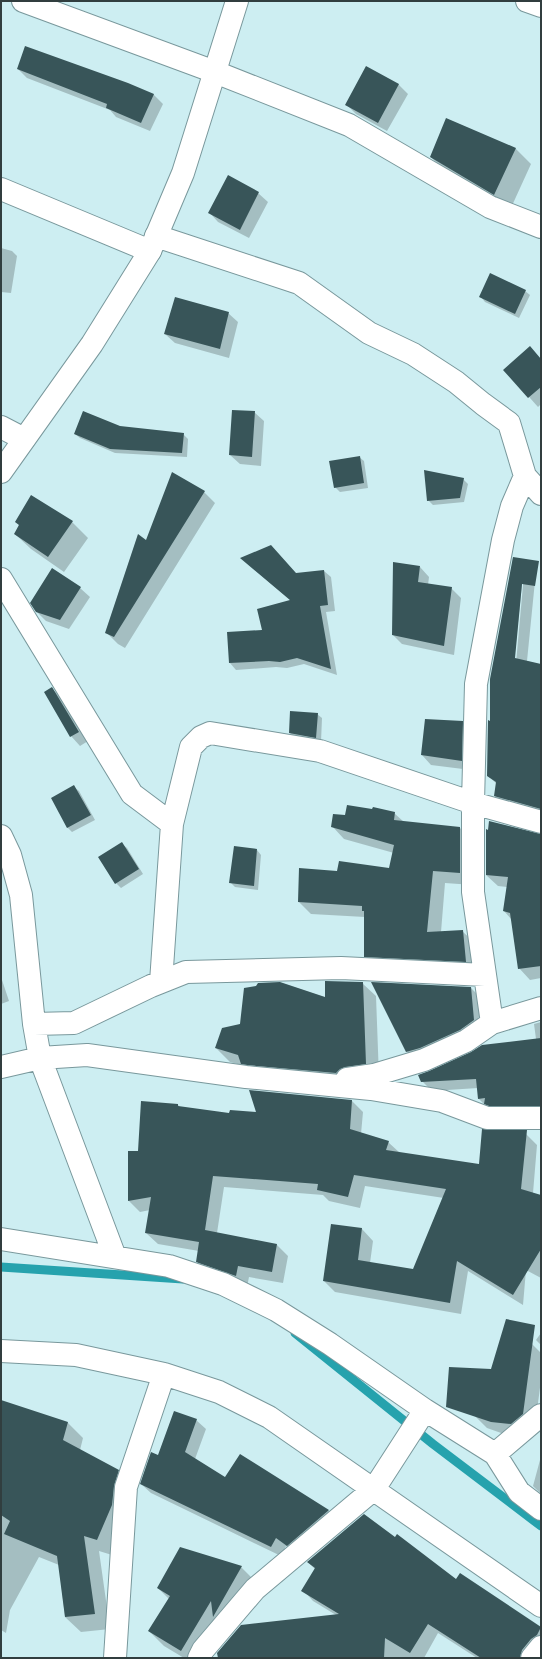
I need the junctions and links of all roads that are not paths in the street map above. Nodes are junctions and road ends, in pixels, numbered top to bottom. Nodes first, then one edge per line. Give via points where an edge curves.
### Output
1 (23, 1) edge
2 (237, 1) edge
3 (527, 1) edge
4 (541, 6) edge
5 (215, 72) junction
6 (1, 189) edge
7 (541, 227) edge
8 (153, 244) junction
9 (1, 427) edge
10 (24, 439) junction
11 (1, 472) edge
12 (525, 476) junction
13 (541, 494) edge
14 (1, 579) edge
15 (473, 803) junction
16 (541, 822) edge
17 (172, 824) junction
18 (1, 836) edge
19 (485, 975) junction
20 (161, 982) junction
21 (541, 1008) edge
22 (492, 1023) junction
23 (34, 1024) junction
24 (40, 1058) junction
25 (1, 1067) edge
26 (318, 1084) junction
27 (541, 1118) edge
28 (1, 1239) edge
29 (115, 1257) junction
30 (1, 1351) edge
31 (164, 1374) junction
32 (425, 1410) junction
33 (541, 1415) edge
34 (495, 1454) junction
35 (374, 1489) junction
36 (541, 1510) edge
37 (541, 1606) edge
38 (541, 1647) edge
39 (115, 1658) edge
40 (199, 1658) edge
41 (532, 1658) edge

1 - 5 street
2 - 5 street
3 - 4 street
5 - 7 street via 349,124 490,207
5 - 8 street via 182,174
6 - 8 street
8 - 10 street via 92,344
8 - 12 street via 299,283 369,333 413,354 456,382 510,423
9 - 10 street
10 - 11 street
12 - 13 street
12 - 15 street via 512,506 503,540 476,684
14 - 17 street via 132,794
15 - 16 street
15 - 17 street via 320,751 210,732 191,747
15 - 19 street via 473,892
17 - 20 street
18 - 23 street via 10,855 21,895
19 - 20 street via 333,968 186,972
19 - 22 street
20 - 23 street via 74,1023
21 - 22 street
22 - 26 street via 466,1042 424,1060 374,1075
23 - 24 street
24 - 25 street
24 - 26 street via 87,1054 246,1077
24 - 29 street
26 - 27 street via 370,1089 442,1101 487,1118
28 - 29 street
29 - 32 street via 169,1266 223,1284 276,1310
30 - 31 street via 76,1355
31 - 35 street via 219,1392 269,1417
31 - 39 street via 126,1487
32 - 34 street
32 - 35 street
33 - 34 street
34 - 36 street via 519,1492
35 - 37 street
35 - 40 street via 254,1589
38 - 41 street

